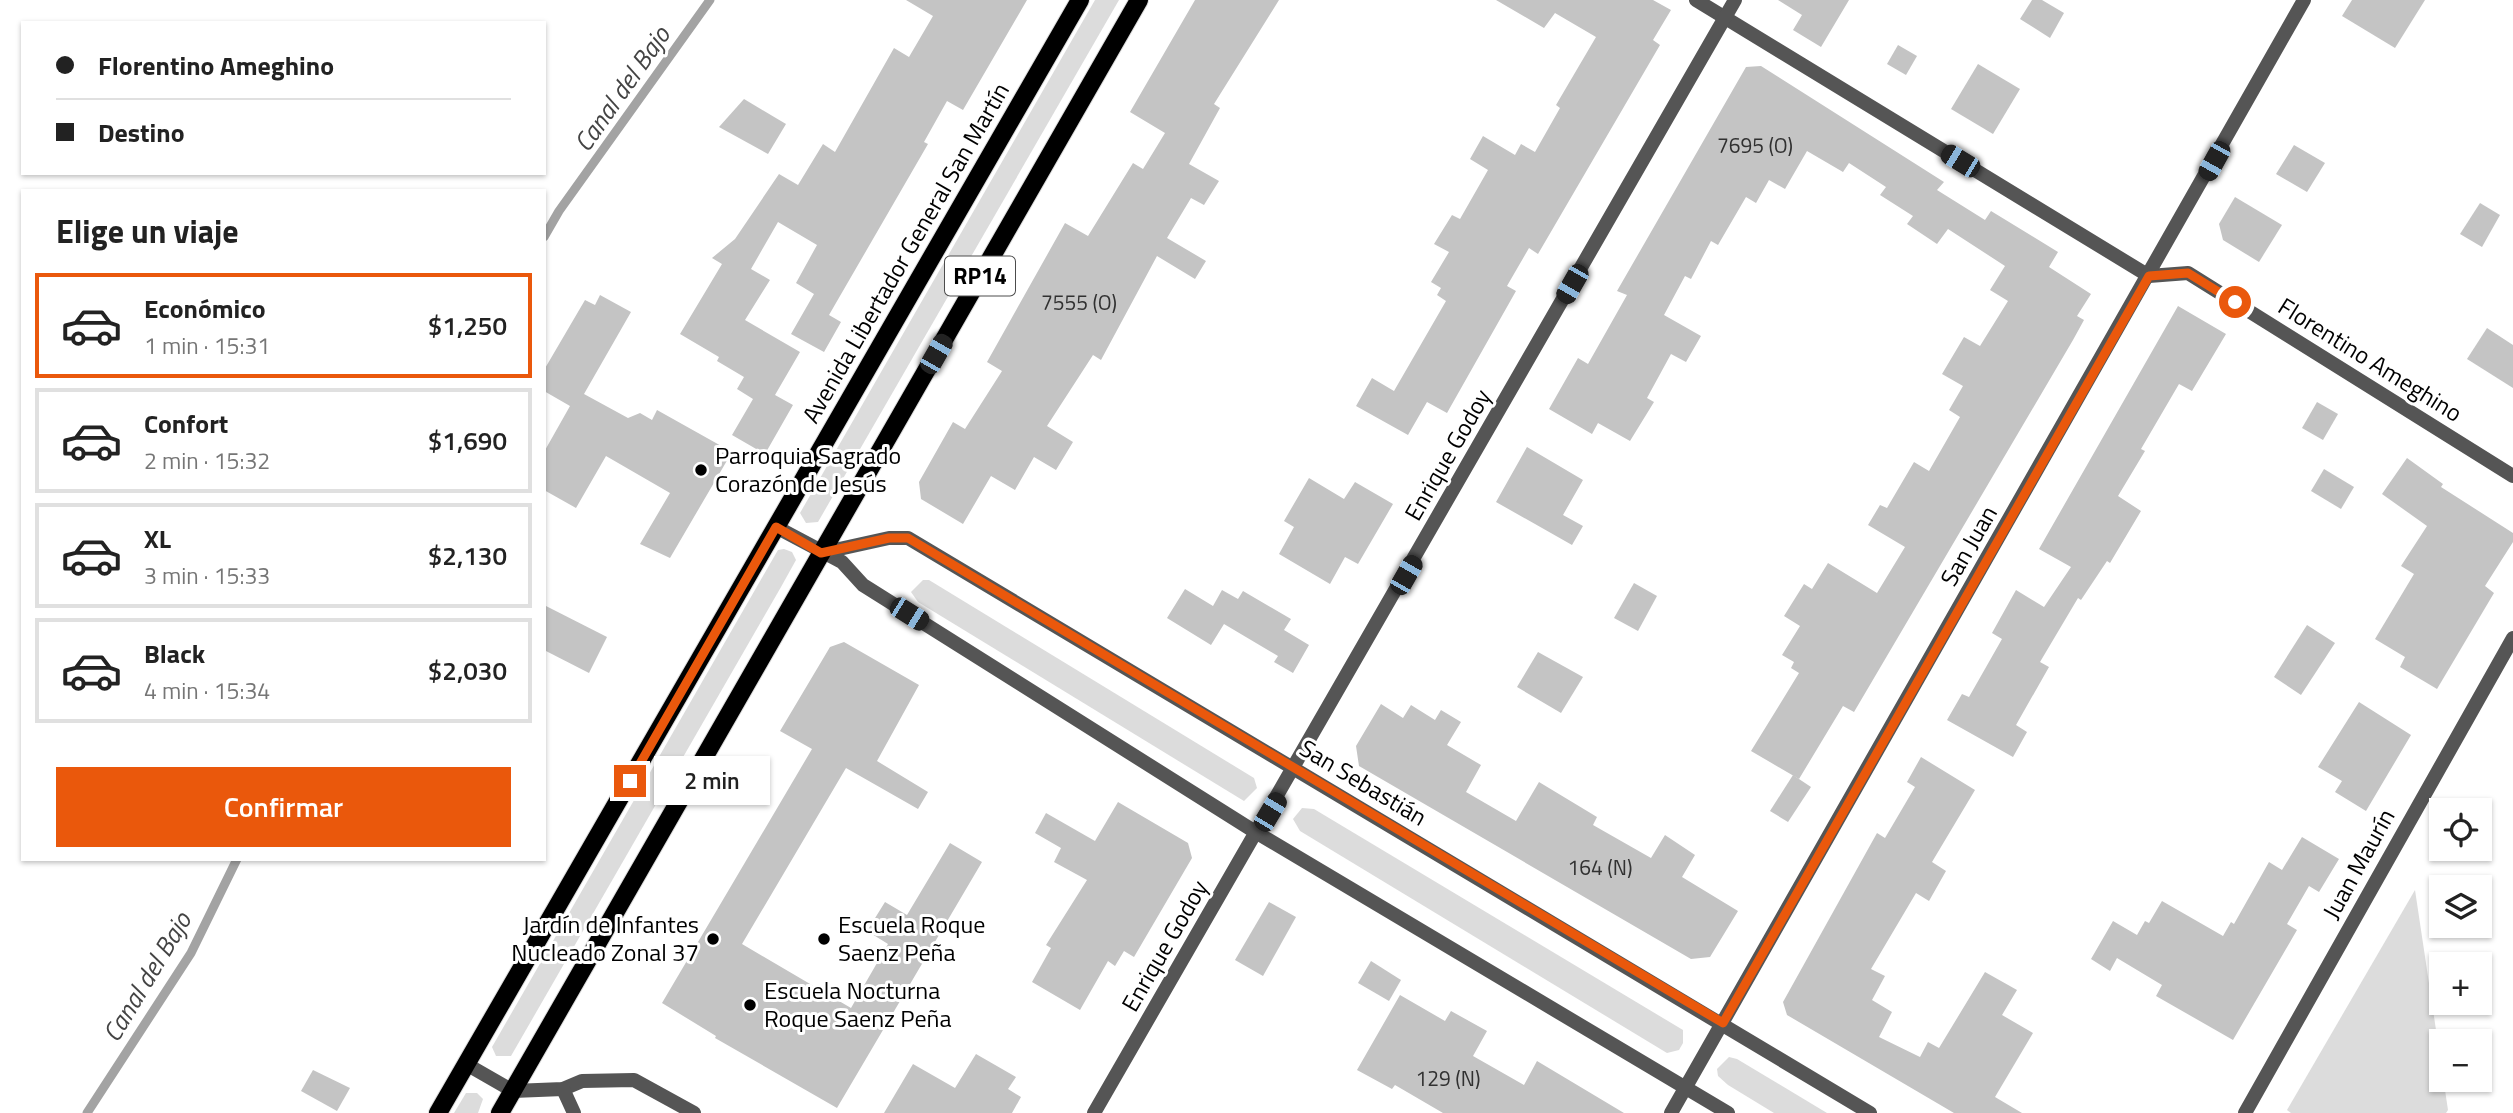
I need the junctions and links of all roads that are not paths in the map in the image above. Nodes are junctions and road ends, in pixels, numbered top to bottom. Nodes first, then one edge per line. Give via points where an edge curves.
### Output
1 (1080, 0) edge
2 (1139, 0) edge
3 (1696, 0) edge
4 (1735, 0) edge
5 (2304, 0) edge
6 (1724, 18) junction
7 (2149, 276) junction
8 (2513, 475) edge
9 (776, 527) junction
10 (821, 553) junction
11 (2513, 638) edge
12 (1295, 769) junction
13 (1257, 833) junction
14 (1723, 1023) junction
15 (466, 1064) junction
16 (1685, 1088) junction
17 (564, 1089) junction
18 (513, 1091) junction
19 (438, 1113) edge
20 (500, 1113) edge
21 (574, 1113) edge
22 (694, 1113) edge
23 (1094, 1113) edge
24 (1671, 1113) edge
25 (1728, 1113) edge
26 (1871, 1113) edge
27 (2245, 1113) edge

1 - 9 main road, Avenida Libertador General San Martín / RP14
2 - 10 main road, RP14
3 - 6 street
4 - 6 street, Enrique Godoy
5 - 7 street, San Juan
6 - 7 street
6 - 12 street, Enrique Godoy
7 - 8 street, Florentino Ameghino via 2188,273
7 - 14 street, San Juan
9 - 10 street
9 - 15 main road, Avenida Libertador General San Martín / RP14
10 - 12 street, San Sebastián via 908,538
10 - 13 street via 842,562 863,585
10 - 18 main road, RP14
11 - 27 street, Juan Maurín
12 - 13 street, Enrique Godoy
12 - 14 street, San Sebastián
13 - 16 street
13 - 23 street, Enrique Godoy
14 - 16 street, San Juan
14 - 26 street, San Sebastián
15 - 18 street
15 - 19 main road, Avenida Libertador General San Martín / RP14
16 - 24 street, San Juan
16 - 25 street
17 - 18 street
17 - 21 street
17 - 22 street via 582,1082 634,1080
18 - 20 main road, RP14

